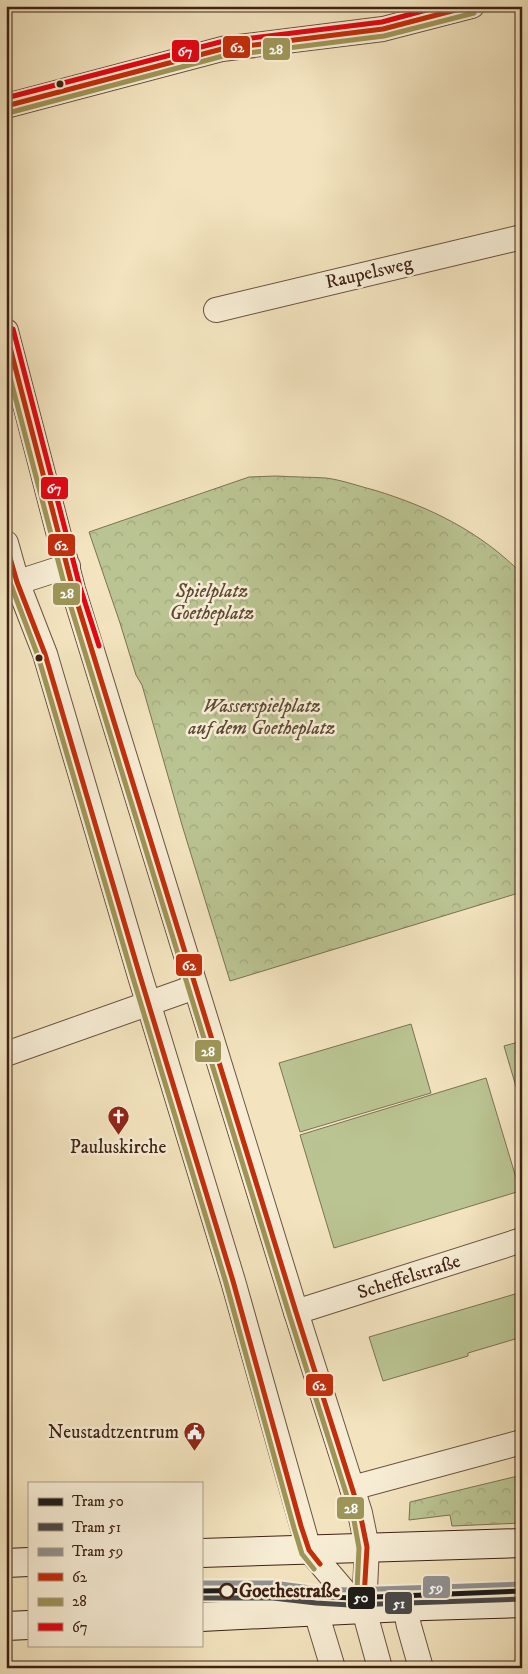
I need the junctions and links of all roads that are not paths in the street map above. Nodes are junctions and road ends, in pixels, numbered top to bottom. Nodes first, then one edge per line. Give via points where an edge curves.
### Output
1 (472, 6) edge
2 (6, 106) edge
3 (522, 237) edge
4 (216, 310) dead end
5 (6, 332) edge
6 (6, 542) edge
7 (68, 566) junction
8 (11, 584) edge
9 (195, 987) junction
10 (149, 1004) junction
11 (6, 1054) edge
12 (522, 1240) edge
13 (296, 1312) junction
14 (522, 1442) edge
15 (352, 1488) junction
16 (522, 1543) edge
17 (367, 1547) junction
18 (309, 1550) junction
19 (202, 1554) edge
20 (28, 1562) edge
21 (6, 1563) edge
22 (522, 1603) edge
23 (405, 1607) junction
24 (364, 1610) junction
25 (316, 1612) junction
26 (202, 1617) edge
27 (28, 1625) edge
28 (6, 1626) edge
29 (334, 1668) edge
30 (380, 1668) edge
31 (421, 1668) edge

1 - 2 street via 383,29 222,49
3 - 4 street, Raupelsweg
5 - 7 street
6 - 8 street
7 - 8 street
7 - 9 street
8 - 10 street via 45,654
9 - 10 street
9 - 13 street
10 - 11 street
10 - 18 street
12 - 13 street, Scheffelstraße
13 - 15 street
14 - 15 street
15 - 17 street
16 - 17 street
17 - 18 street
17 - 24 street
18 - 19 street
18 - 24 street
20 - 21 street
22 - 23 street
23 - 24 street
23 - 31 street
24 - 25 street
24 - 30 street
25 - 26 street
25 - 29 street
27 - 28 street

